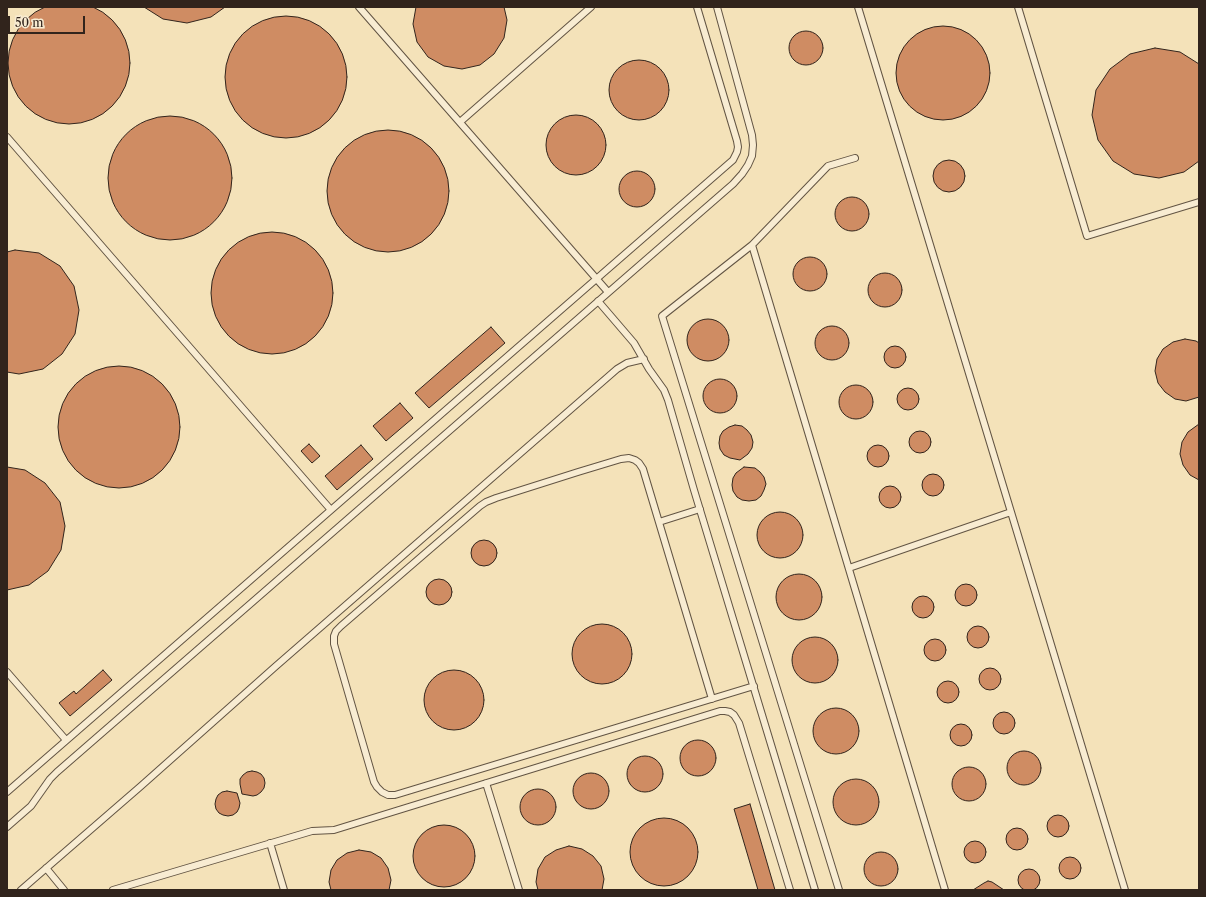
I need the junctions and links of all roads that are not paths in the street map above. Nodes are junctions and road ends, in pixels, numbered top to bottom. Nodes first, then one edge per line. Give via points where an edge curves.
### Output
1 (359, 7) edge
2 (591, 7) edge
3 (697, 7) edge
4 (717, 7) edge
5 (858, 7) edge
6 (1018, 7) edge
7 (460, 122) junction
8 (7, 137) edge
9 (855, 158) dead end
10 (1199, 202) edge
11 (752, 245) junction
12 (596, 279) junction
13 (608, 292) junction
14 (598, 301) junction
15 (644, 359) junction
16 (700, 509) junction
17 (331, 510) junction
18 (1011, 512) junction
19 (659, 522) junction
20 (849, 568) junction
21 (7, 672) edge
22 (754, 686) junction
23 (712, 699) junction
24 (66, 740) junction
25 (486, 783) junction
26 (7, 792) edge
27 (7, 827) edge
28 (270, 843) junction
29 (46, 868) junction
30 (21, 890) edge
31 (64, 890) edge
32 (113, 890) edge
33 (284, 890) edge
34 (518, 890) edge
35 (790, 890) edge
36 (815, 890) edge
37 (839, 890) edge
38 (945, 890) edge
39 (1125, 890) edge

1 - 7 lane
2 - 7 lane
3 - 12 lane via 737,141 736,156
4 - 13 lane via 752,135 752,156 733,184
5 - 18 lane
6 - 10 lane via 1087,236
7 - 12 lane
8 - 17 lane
9 - 11 lane via 828,166
11 - 20 lane
11 - 37 lane via 662,316
12 - 13 lane
12 - 17 lane
13 - 14 lane
14 - 15 lane via 634,343
14 - 27 lane via 57,772 31,806
15 - 16 lane via 668,400
15 - 29 lane via 616,369
16 - 19 lane
16 - 22 lane
17 - 24 lane
18 - 20 lane
18 - 39 lane
19 - 23 lane
19 - 23 lane via 643,469 635,460 629,458 496,498 480,506 341,626 334,636 334,644 374,782 382,792 395,795
20 - 38 lane
21 - 24 lane
22 - 23 lane
22 - 36 lane
24 - 26 lane
25 - 28 lane via 334,830 312,831
25 - 34 lane
25 - 35 lane via 720,711 730,712 739,723
28 - 32 lane
28 - 33 lane
29 - 30 lane
29 - 31 lane

